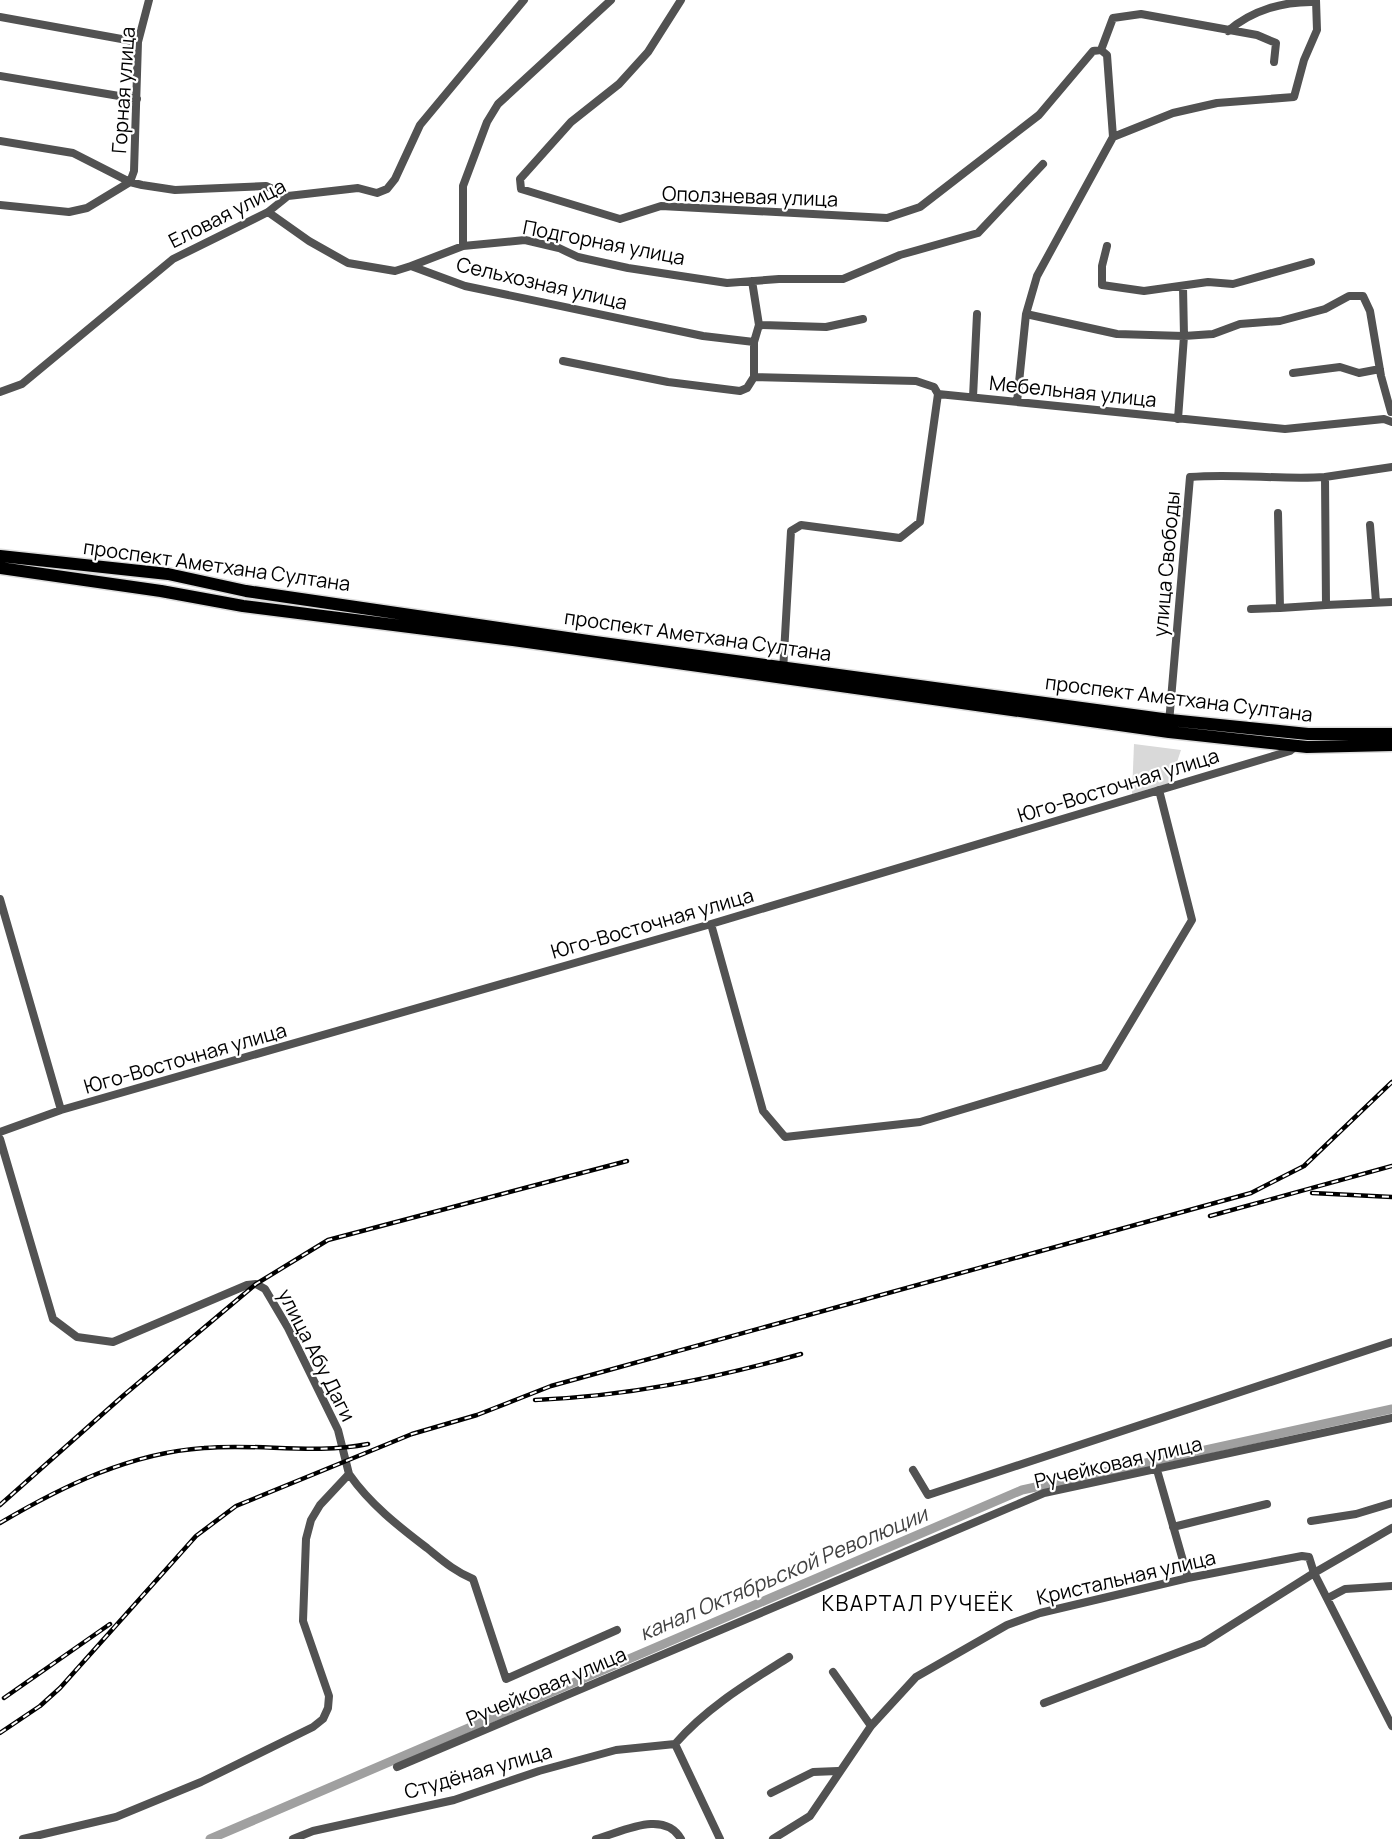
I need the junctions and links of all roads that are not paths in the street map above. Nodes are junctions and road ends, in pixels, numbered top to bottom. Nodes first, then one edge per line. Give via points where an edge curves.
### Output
1 (149, 0) edge
2 (524, 0) edge
3 (611, 0) edge
4 (681, 0) edge
5 (1316, 1) edge
6 (0, 18) edge
7 (1228, 31) junction
8 (138, 42) junction
9 (1101, 50) junction
10 (1274, 62) dead end
11 (0, 76) edge
12 (136, 99) junction
13 (1113, 137) junction
14 (0, 141) edge
15 (1043, 164) dead end
16 (130, 182) junction
17 (288, 196) junction
18 (0, 205) edge
19 (268, 212) junction
20 (463, 246) junction
21 (1107, 246) dead end
22 (1311, 262) dead end
23 (411, 266) junction
24 (752, 281) junction
25 (1183, 287) junction
26 (977, 314) dead end
27 (1026, 314) junction
28 (863, 319) dead end
29 (759, 325) junction
30 (1184, 336) junction
31 (754, 342) junction
32 (563, 361) dead end
33 (1380, 369) junction
34 (1293, 373) dead end
35 (754, 377) junction
36 (0, 392) edge
37 (938, 394) junction
38 (973, 398) junction
39 (1017, 402) junction
40 (1392, 412) edge
41 (1178, 419) junction
42 (1388, 421) edge
43 (1392, 467) edge
44 (1325, 477) junction
45 (1278, 513) dead end
46 (1370, 525) dead end
47 (0, 556) edge
48 (0, 568) edge
49 (1376, 602) junction
50 (1392, 602) edge
51 (1326, 605) junction
52 (1280, 608) junction
53 (1251, 609) dead end
54 (783, 672) junction
55 (1169, 726) junction
56 (1308, 734) junction
57 (1392, 734) edge
58 (1392, 745) edge
59 (1295, 746) junction
60 (1159, 790) junction
61 (0, 899) edge
62 (711, 924) junction
63 (61, 1110) junction
64 (0, 1132) edge
65 (0, 1138) edge
66 (1392, 1342) edge
67 (1392, 1418) edge
68 (913, 1470) dead end
69 (1157, 1470) junction
70 (349, 1474) junction
71 (1392, 1503) edge
72 (1268, 1504) dead end
73 (1311, 1521) dead end
74 (1173, 1527) junction
75 (1392, 1528) edge
76 (1314, 1573) junction
77 (1188, 1578) junction
78 (1392, 1586) edge
79 (1328, 1598) junction
80 (616, 1630) dead end
81 (789, 1657) dead end
82 (833, 1672) dead end
83 (1044, 1703) dead end
84 (871, 1726) junction
85 (1392, 1726) edge
86 (675, 1744) junction
87 (397, 1767) dead end
88 (838, 1771) junction
89 (771, 1793) dead end
90 (23, 1839) edge
91 (293, 1839) edge
92 (596, 1839) edge
93 (681, 1839) edge
94 (720, 1839) edge
95 (773, 1839) edge

1 - 8 street, Горная улица
2 - 17 street, Еловая улица via 420,124 387,189 377,193 358,188
3 - 20 street via 498,104 487,122 463,186
4 - 9 street, Оползневая улица via 648,52 619,84 571,122 520,179 521,189 620,219 661,206 888,218 920,207 1039,115 1094,51
5 - 7 street via 1290,3 1253,14
5 - 13 street via 1317,30 1294,97 1217,103 1173,112
6 - 8 street
7 - 9 street, Оползневая улица via 1141,14 1113,18
7 - 10 street, Оползневая улица via 1257,35 1276,43
8 - 12 street, Горная улица
9 - 13 street via 1107,55
11 - 12 street
12 - 16 street, Горная улица via 134,171
13 - 27 street via 1037,276
14 - 16 street via 73,153
15 - 24 street, Подгорная улица via 978,233 900,255 843,279
16 - 17 street via 174,190 266,186
16 - 18 street via 87,207 69,212
17 - 19 street, Еловая улица
19 - 23 street, Сельхозная улица via 348,263 395,271
19 - 36 street, Еловая улица via 173,259 22,384
20 - 23 street, Подгорная улица
20 - 24 street, Подгорная улица via 525,240 628,268 727,284
21 - 25 street via 1102,285 1144,291
22 - 25 street via 1233,284 1208,282
23 - 31 street, Сельхозная улица via 465,286 703,336
24 - 29 street
25 - 30 street
26 - 38 street
27 - 30 street via 1117,334
27 - 39 street
28 - 29 street via 826,327
29 - 31 street
30 - 33 street via 1213,334 1240,324 1280,321 1325,309 1349,296 1363,296 1370,311
30 - 41 street
31 - 35 street
32 - 35 street via 740,392
33 - 34 street via 1359,373 1340,368
33 - 40 street
35 - 37 street, Мебельная улица via 916,381 934,387
37 - 38 street, Мебельная улица
37 - 54 street via 920,522 900,538 801,525 791,531
38 - 39 street, Мебельная улица
39 - 41 street, Мебельная улица
40 - 42 street
41 - 42 street, Мебельная улица via 1285,429
43 - 44 street
44 - 51 street
44 - 55 street, улица Свободы via 1190,477
45 - 52 street
46 - 49 street
47 - 54 main road, проспект Аметхана Султана via 168,574 246,591
48 - 54 main road via 243,606
49 - 50 street
49 - 51 street
51 - 52 street
52 - 53 street
54 - 55 main road
55 - 56 main road, проспект Аметхана Султана
55 - 59 main road
56 - 57 main road, проспект Аметхана Султана
56 - 59 street, Юго-Восточная улица
58 - 59 main road
59 - 60 street, Юго-Восточная улица via 1290,751
60 - 62 street, Юго-Восточная улица
60 - 62 street via 1192,920 1104,1067 920,1122 785,1137 763,1111
61 - 63 street
62 - 63 street, Юго-Восточная улица
63 - 64 street, Юго-Восточная улица
65 - 70 street, улица Абу Даги via 53,1318 77,1337 113,1342 256,1284 271,1299 338,1430
66 - 68 street via 928,1495
67 - 69 street, Ручейковая улица
69 - 74 street
69 - 87 street, Ручейковая улица via 1044,1493
70 - 80 street via 397,1526 456,1572 473,1579 506,1679
70 - 90 street via 320,1505 306,1539 303,1621 326,1683 328,1708 323,1719 288,1741 116,1817
71 - 73 street
72 - 74 street, Кристальная улица
74 - 77 street
75 - 76 street
76 - 77 street, Кристальная улица via 1309,1557 1302,1556
76 - 79 street
76 - 83 street via 1203,1643
77 - 84 street, Кристальная улица via 1040,1613 1007,1625 916,1677
78 - 79 street via 1344,1589
79 - 85 street
81 - 86 street via 723,1699 691,1724
82 - 84 street
84 - 88 street, Кристальная улица
86 - 91 street, Студёная улица via 616,1750 454,1800 313,1831
86 - 94 street
88 - 89 street via 813,1772
88 - 95 street, Кристальная улица via 831,1788 810,1816
92 - 93 street via 660,1823 672,1828

